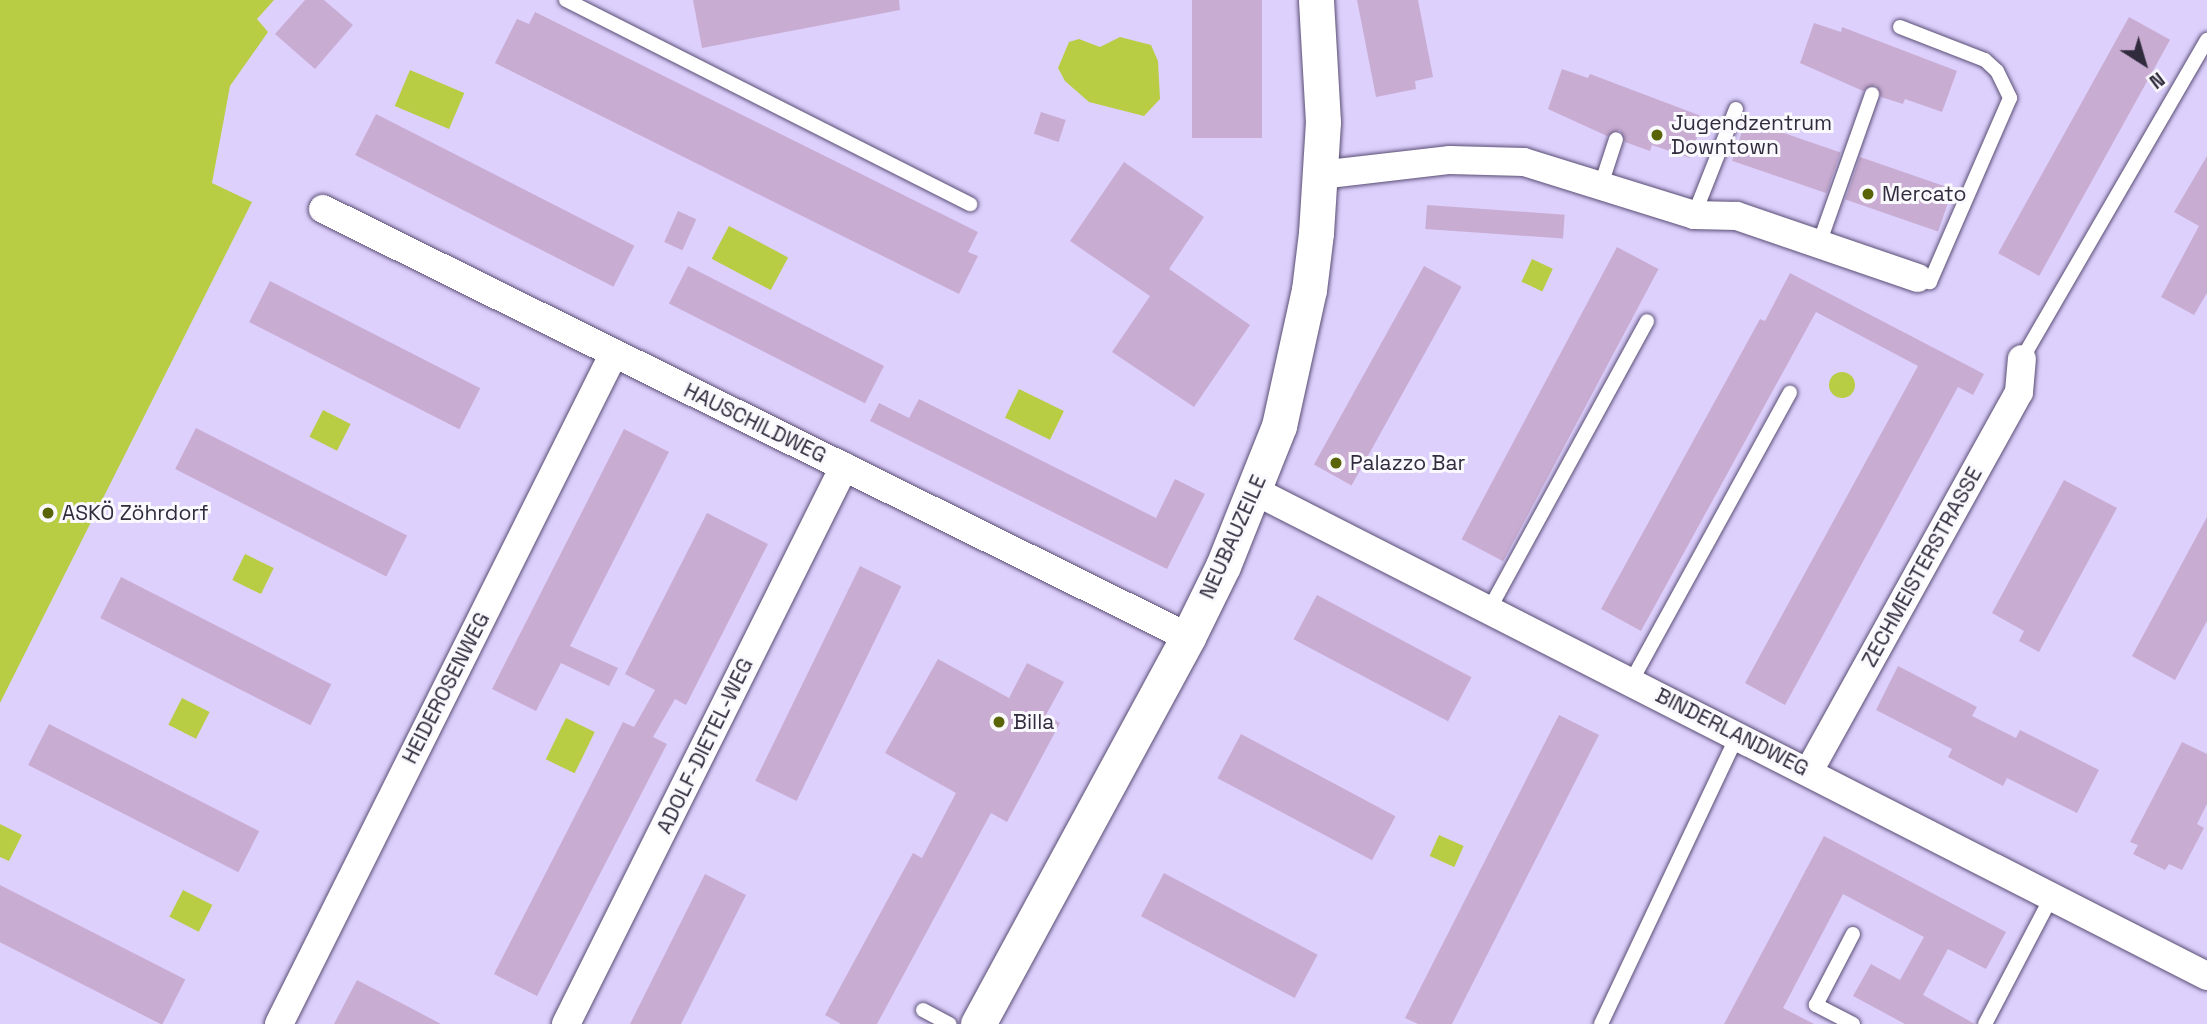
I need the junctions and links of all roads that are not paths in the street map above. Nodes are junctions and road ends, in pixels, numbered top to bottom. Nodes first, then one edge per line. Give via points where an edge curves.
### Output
1 (566, 0) edge
2 (1316, 0) edge
3 (1900, 27) dead end
4 (2207, 40) edge
5 (1872, 94) dead end
6 (1736, 108) dead end
7 (1616, 139) dead end
8 (1320, 175) junction
9 (1601, 185) junction
10 (970, 204) dead end
11 (323, 209) dead end
12 (1694, 215) junction
13 (1819, 244) junction
14 (1918, 278) joint
15 (1647, 321) dead end
16 (614, 353) junction
17 (2022, 359) joint
18 (1790, 393) dead end
19 (844, 467) junction
20 (1255, 491) junction
21 (1490, 608) junction
22 (1188, 637) junction
23 (1632, 680) junction
24 (1738, 734) junction
25 (1809, 771) junction
26 (2052, 896) junction
27 (1853, 934) dead end
28 (2207, 976) edge
29 (923, 1010) dead end
30 (279, 1024) edge
31 (566, 1024) edge
32 (949, 1024) edge
33 (978, 1024) edge
34 (1601, 1024) edge
35 (1853, 1024) edge
36 (1985, 1024) edge

1 - 10 lane
2 - 8 street, NEUBAUZEILE via 1322,71
3 - 14 lane via 1985,60 1997,71 2010,98 1930,282
4 - 17 lane
5 - 13 lane
6 - 12 lane
7 - 9 lane
8 - 9 street via 1486,158 1524,162
8 - 20 street, NEUBAUZEILE via 1309,290 1297,349 1279,426
9 - 12 street
11 - 16 street, HAUSCHILDWEG
12 - 13 street via 1737,216
13 - 14 street
15 - 21 lane
16 - 19 street, HAUSCHILDWEG
16 - 30 street, HEIDEROSENWEG
17 - 25 street, ZECHMEISTERSTRASSE via 2019,392
18 - 23 lane
19 - 22 street, HAUSCHILDWEG
19 - 31 street, ADOLF-DIETEL-WEG
20 - 21 street, BINDERLANDWEG
20 - 22 street, NEUBAUZEILE
21 - 23 street, BINDERLANDWEG
22 - 33 street, NEUBAUZEILE
23 - 24 street, BINDERLANDWEG
24 - 25 street, BINDERLANDWEG
24 - 34 lane
25 - 26 street, BINDERLANDWEG
26 - 28 street, BINDERLANDWEG
26 - 36 lane
27 - 35 lane via 1816,1004
29 - 32 lane

